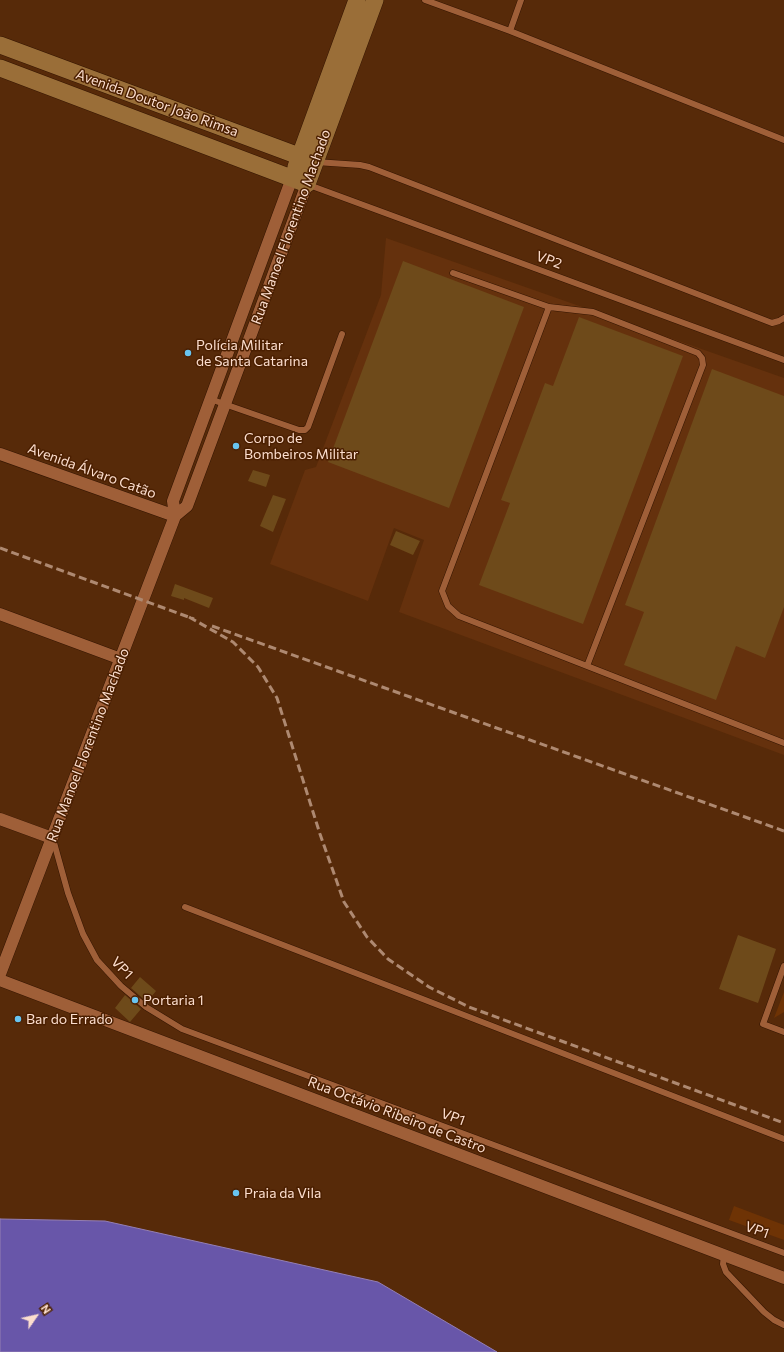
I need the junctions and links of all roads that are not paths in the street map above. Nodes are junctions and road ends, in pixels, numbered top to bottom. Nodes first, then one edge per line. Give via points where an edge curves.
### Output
1 (358, 0) edge
2 (375, 0) edge
3 (425, 0) edge
4 (522, 0) edge
5 (510, 31) junction
6 (0, 45) edge
7 (0, 68) edge
8 (137, 95) junction
9 (129, 118) junction
10 (784, 140) edge
11 (307, 159) junction
12 (299, 181) junction
13 (453, 273) dead end
14 (549, 307) junction
15 (784, 318) edge
16 (342, 334) dead end
17 (228, 349) junction
18 (243, 355) junction
19 (784, 360) edge
20 (210, 399) junction
21 (225, 404) junction
22 (0, 454) edge
23 (175, 516) junction
24 (0, 614) edge
25 (121, 658) junction
26 (587, 666) junction
27 (784, 743) edge
28 (0, 819) edge
29 (52, 838) junction
30 (185, 907) dead end
31 (784, 966) edge
32 (0, 974) edge
33 (0, 980) edge
34 (784, 1032) edge
35 (784, 1139) edge
36 (784, 1253) edge
37 (724, 1255) junction
38 (784, 1278) edge
39 (784, 1325) edge

1 - 11 street, Rua Manoel Florentino Machado
2 - 11 street, Rua Manoel Florentino Machado
3 - 5 lane
4 - 5 lane
5 - 10 lane
6 - 8 street, Avenida Doutor João Rimsa
7 - 9 street, Avenida Doutor João Rimsa
8 - 9 street
8 - 11 street, Avenida Doutor João Rimsa
9 - 12 street, Avenida Doutor João Rimsa
11 - 12 street, Rua Manoel Florentino Machado
11 - 15 lane via 369,167 772,323
12 - 17 street, Rua Manoel Florentino Machado
12 - 18 street, Rua Manoel Florentino Machado
12 - 19 lane, VP2
13 - 14 lane
14 - 26 lane via 442,591 448,606 459,616
14 - 26 lane via 593,312 698,353 703,365
16 - 21 lane via 305,430
17 - 18 lane
17 - 20 street, Rua Manoel Florentino Machado
18 - 21 street, Rua Manoel Florentino Machado
20 - 21 lane
20 - 23 street, Rua Manoel Florentino Machado via 172,501
21 - 23 street, Rua Manoel Florentino Machado via 187,506
22 - 23 street, Avenida Álvaro Catão
23 - 25 street, Rua Manoel Florentino Machado
24 - 25 street
25 - 29 street, Rua Manoel Florentino Machado
26 - 27 lane
28 - 29 street
29 - 32 street, Rua Manoel Florentino Machado
29 - 36 lane, VP1 via 83,934 97,960 121,986 146,1007 182,1029
30 - 35 lane
31 - 34 lane via 763,1024
33 - 37 street, Rua Octávio Ribeiro de Castro
37 - 38 street, Rua Octávio Ribeiro de Castro
37 - 39 lane via 723,1264 726,1272 764,1312

